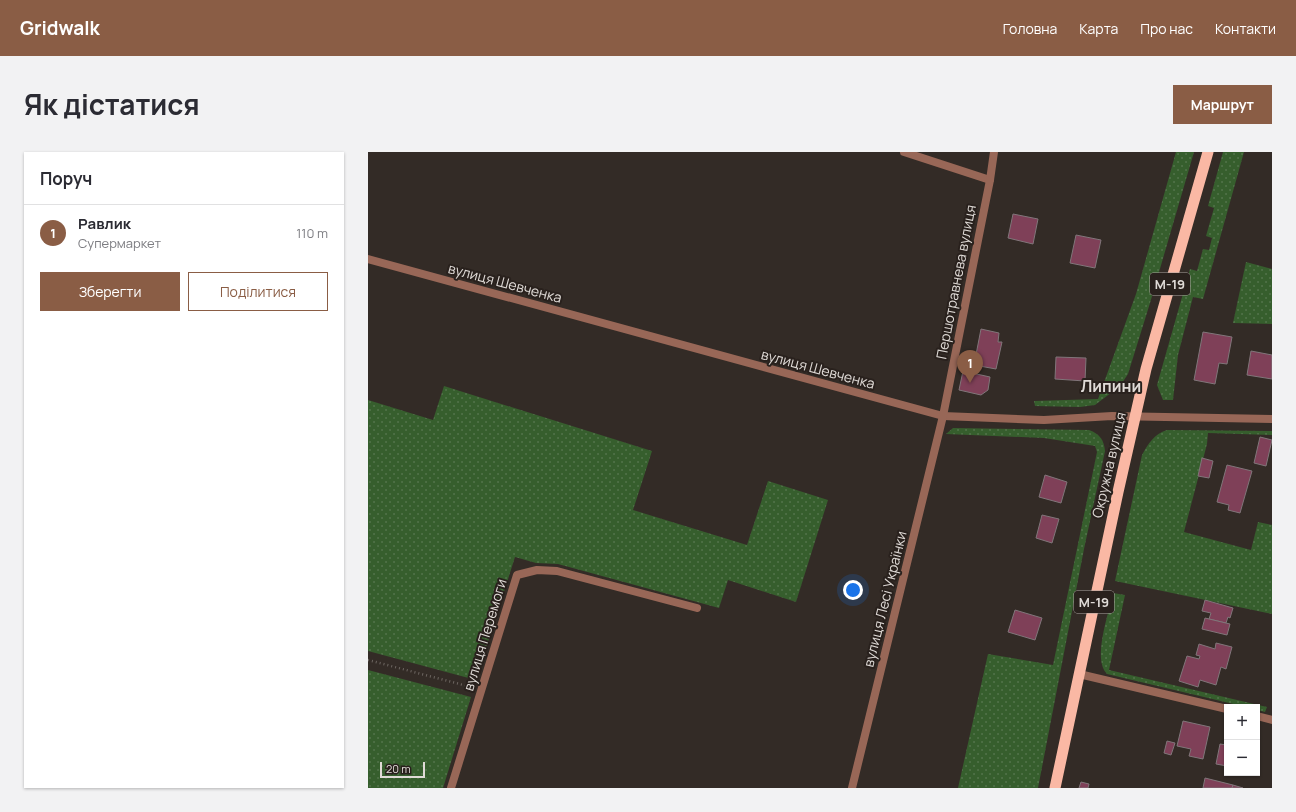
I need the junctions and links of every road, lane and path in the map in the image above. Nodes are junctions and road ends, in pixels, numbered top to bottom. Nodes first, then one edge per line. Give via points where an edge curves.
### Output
1 (904, 152) edge
2 (994, 152) edge
3 (1208, 152) edge
4 (990, 180) junction
5 (368, 259) edge
6 (943, 416) junction
7 (1136, 417) junction
8 (1272, 419) edge
9 (697, 608) dead end
10 (368, 660) edge
11 (1079, 674) junction
12 (481, 690) junction
13 (1224, 708) edge
14 (1260, 717) edge
15 (1272, 720) edge
16 (451, 788) edge
17 (852, 788) edge
18 (1055, 788) edge

1 - 4 street
2 - 4 street, Першотравнева вулиця
3 - 7 highway, Окружна вулиця / М-19 via 1148,361
4 - 6 street, Першотравнева вулиця
5 - 6 street, вулиця Шевченка
6 - 7 street, вулиця Шевченка via 1044,420
6 - 17 street, вулиця Лесі Українки
7 - 8 street, вулиця Шевченка
7 - 11 highway, Окружна вулиця / М-19
9 - 12 street, вулиця Перемоги via 557,571 537,570 517,575
10 - 12 path
11 - 13 street
11 - 18 highway, Окружна вулиця / М-19
12 - 16 street, вулиця Перемоги
14 - 15 street

